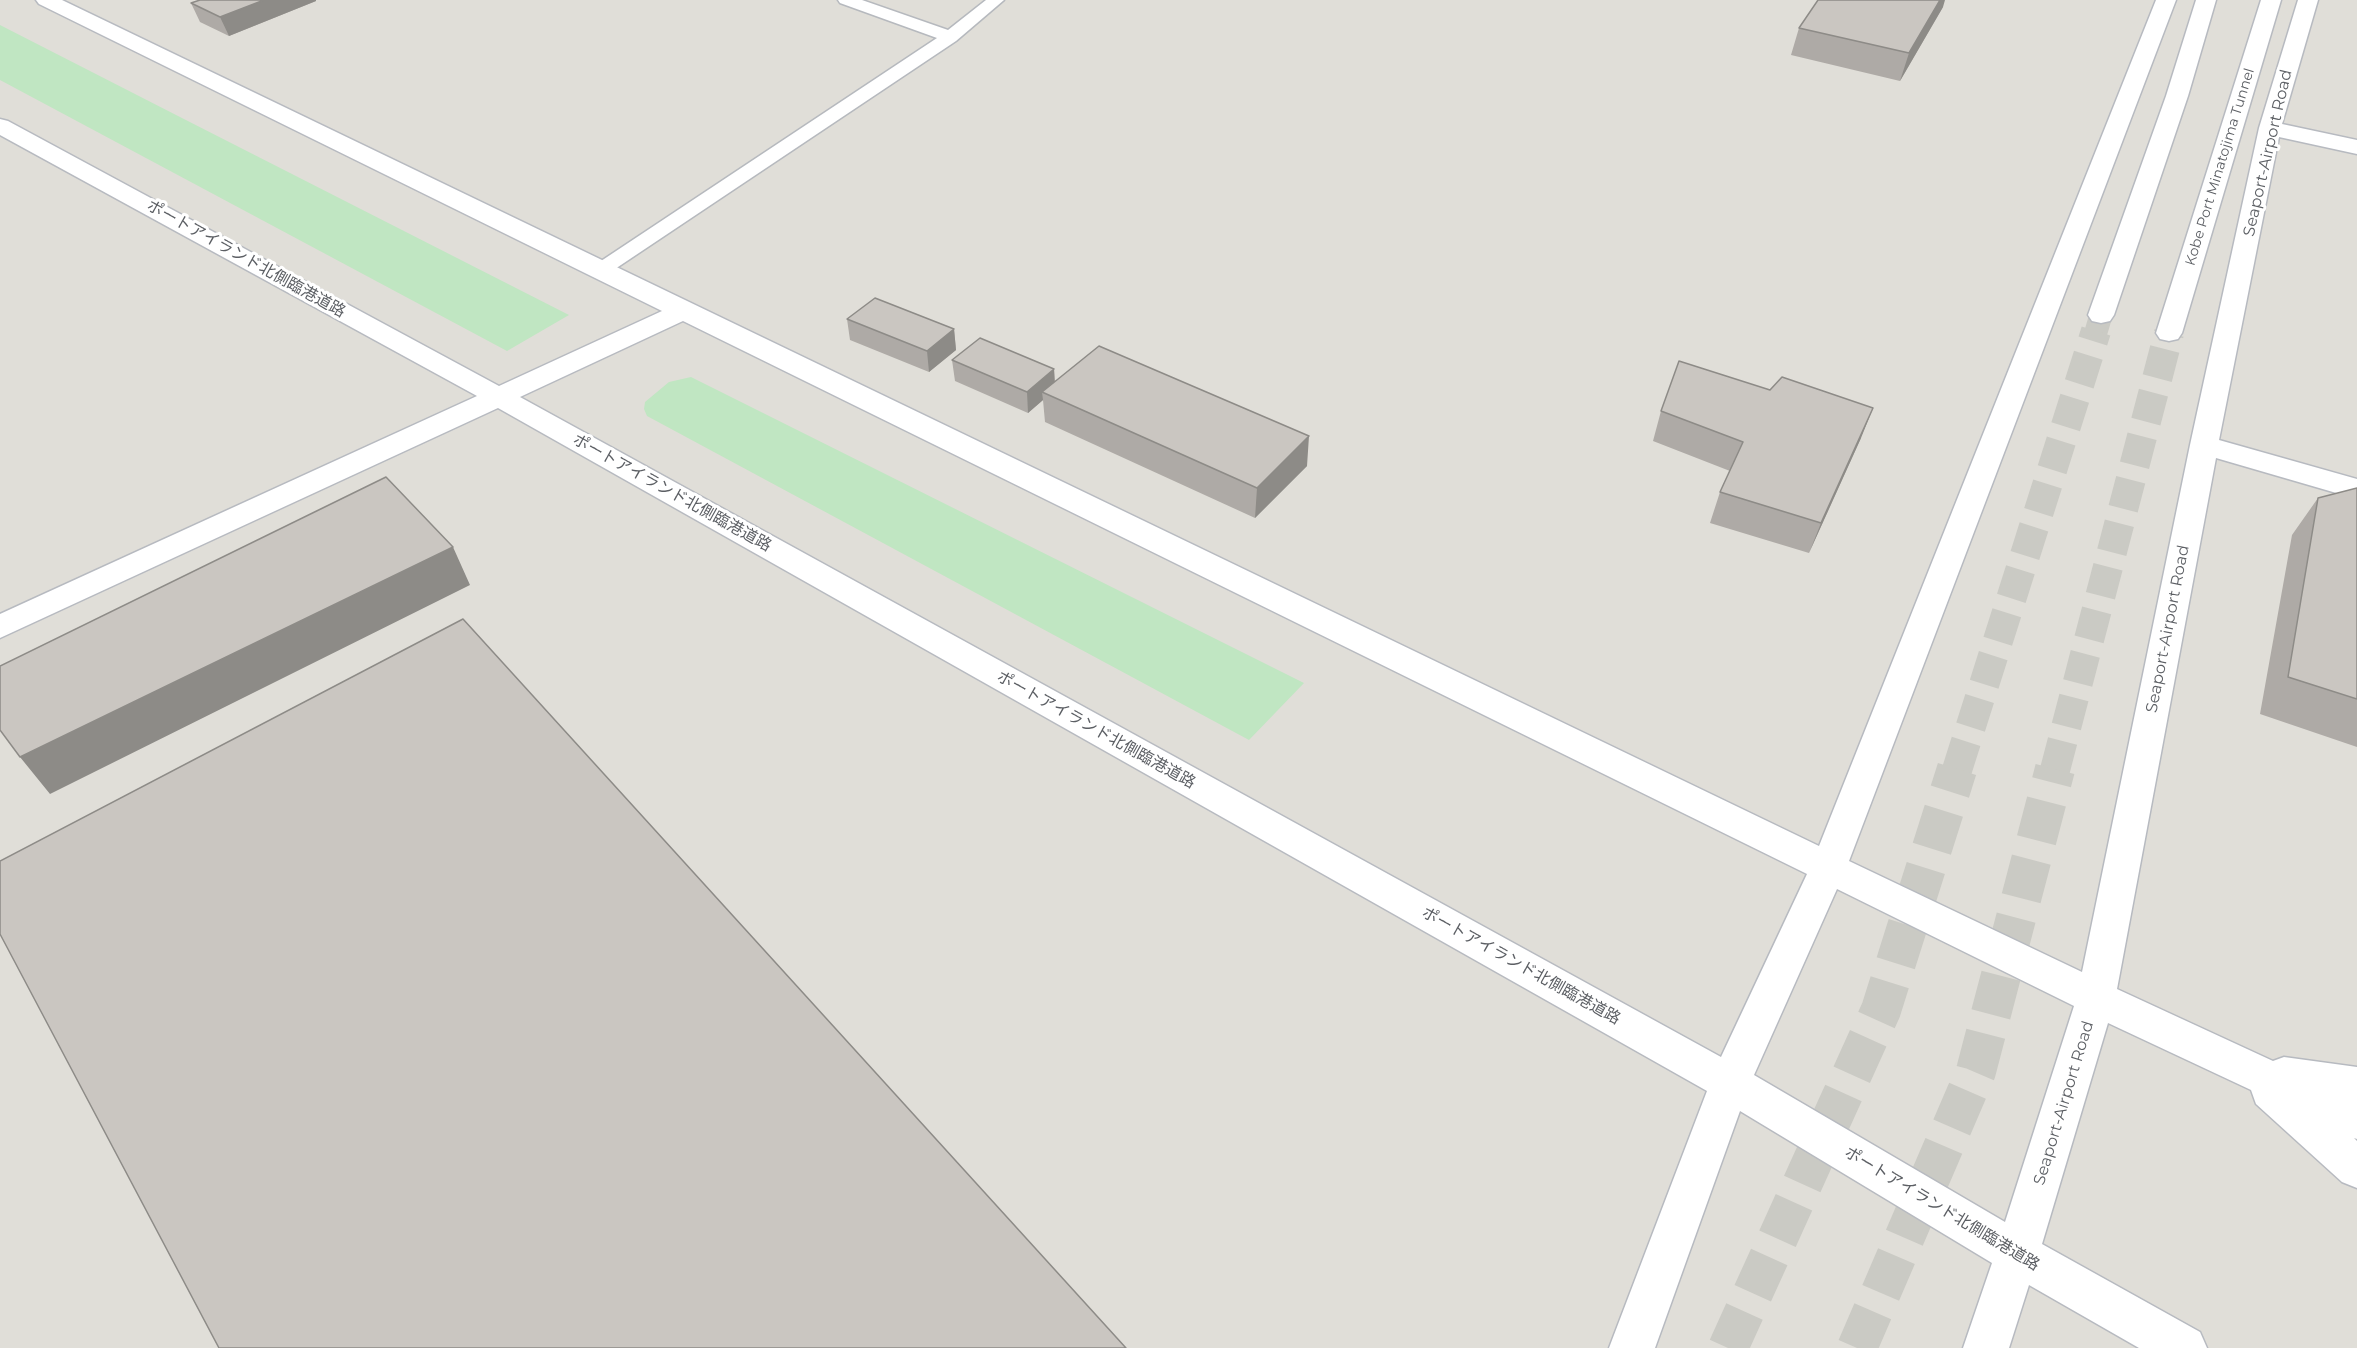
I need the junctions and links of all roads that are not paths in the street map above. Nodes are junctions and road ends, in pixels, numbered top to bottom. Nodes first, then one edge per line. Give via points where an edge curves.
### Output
1 (46, 0) edge
2 (846, 0) edge
3 (996, 0) edge
4 (2166, 0) edge
5 (2206, 0) edge
6 (2271, 0) edge
7 (2308, 0) edge
8 (950, 37) junction
9 (0, 126) edge
10 (2270, 128) junction
11 (2357, 147) edge
12 (602, 269) junction
13 (684, 310) junction
14 (2101, 315) tunnel mouth
15 (2169, 333) tunnel mouth
16 (498, 397) junction
17 (2204, 445) junction
18 (2357, 489) edge
19 (0, 627) edge
20 (1829, 866) junction
21 (2096, 998) junction
22 (2247, 1070) junction
23 (1730, 1083) junction
24 (2357, 1086) edge
25 (2357, 1120) edge
26 (2357, 1168) edge
27 (2017, 1254) junction
28 (1632, 1348) edge
29 (1976, 1348) edge
30 (1986, 1348) edge
31 (2184, 1348) edge

1 - 12 street
2 - 8 lane
3 - 8 lane
4 - 20 street
5 - 14 street
6 - 15 street, Kobe Port Minatojima Tunnel
7 - 10 street, Seaport-Airport Road
8 - 12 lane
9 - 16 street, ポートアイランド北側臨港道路
10 - 11 street
10 - 17 street, Seaport-Airport Road
12 - 13 street
13 - 16 street
13 - 20 street
16 - 19 street
16 - 23 street, ポートアイランド北側臨港道路
17 - 18 street
17 - 21 street, Seaport-Airport Road
20 - 21 street
20 - 23 street
21 - 22 street
21 - 27 street, Seaport-Airport Road
22 - 24 street
22 - 25 street
22 - 26 street
23 - 27 street, ポートアイランド北側臨港道路
23 - 28 street
27 - 29 street
27 - 30 street
27 - 31 street, ポートアイランド北側臨港道路

